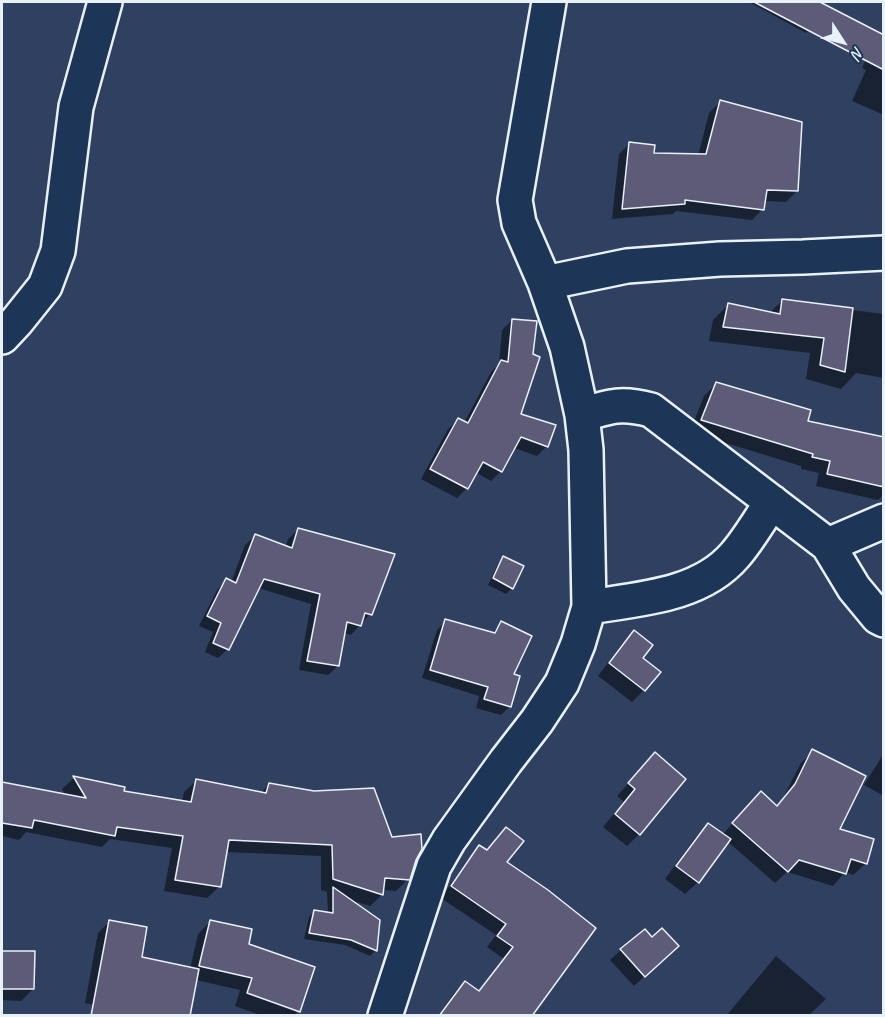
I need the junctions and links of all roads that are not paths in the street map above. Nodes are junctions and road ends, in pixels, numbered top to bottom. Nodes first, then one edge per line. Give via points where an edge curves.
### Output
1 (105, 2) edge
2 (549, 2) edge
3 (884, 253) edge
4 (545, 283) junction
5 (2, 337) edge
6 (582, 415) junction
7 (772, 502) junction
8 (884, 521) edge
9 (828, 544) junction
10 (589, 607) junction
11 (884, 620) edge
12 (385, 1016) edge

1 - 5 street via 76,107 58,251 45,286
2 - 4 street via 515,200 519,223
3 - 4 street via 627,266
4 - 6 street via 567,346
6 - 7 street via 612,406 634,405 651,410
6 - 10 street
7 - 9 street
7 - 10 street via 734,556 707,579 665,593
8 - 9 street
9 - 11 street via 854,588
10 - 12 street via 562,683 434,866

